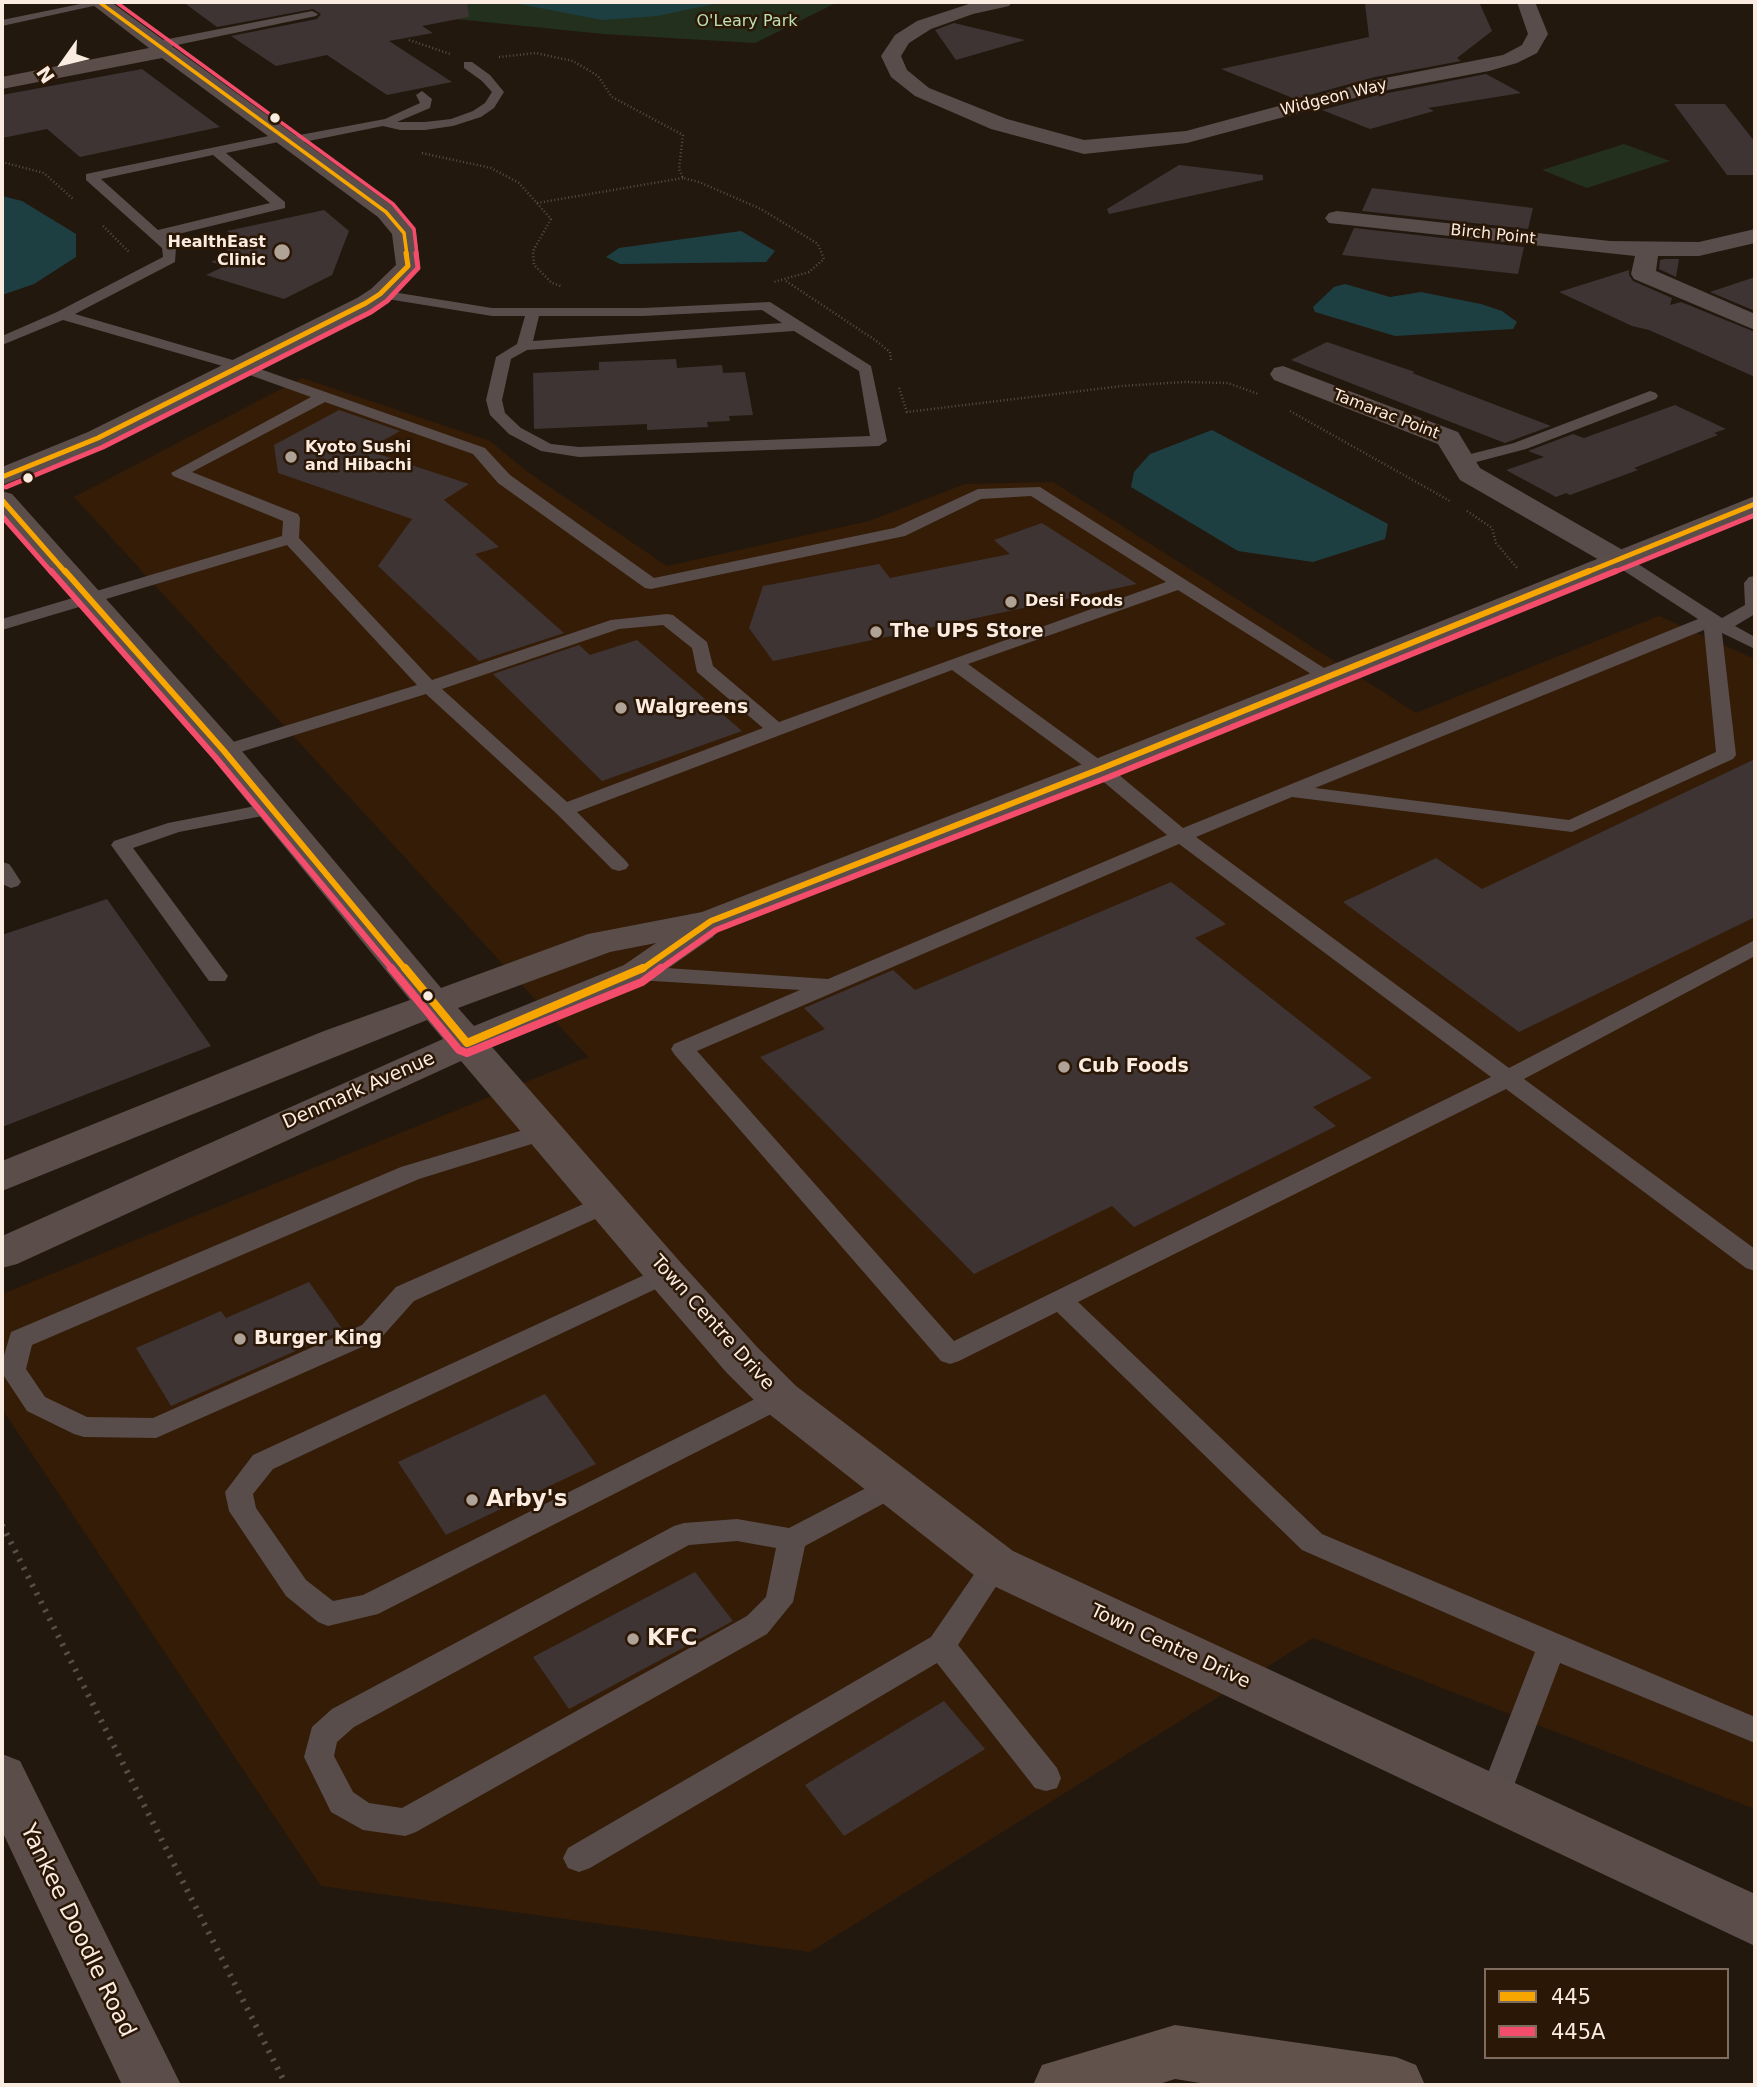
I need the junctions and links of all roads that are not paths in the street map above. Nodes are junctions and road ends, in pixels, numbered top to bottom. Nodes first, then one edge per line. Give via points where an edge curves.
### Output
1 (100, 2) edge
2 (1002, 2) edge
3 (1526, 2) edge
4 (312, 14) dead end
5 (2, 23) edge
6 (162, 48) junction
7 (467, 63) road end
8 (2, 83) edge
9 (422, 95) dead end
10 (383, 122) junction
11 (286, 139) junction
12 (216, 151) junction
13 (1337, 219) dead end
14 (155, 234) junction
15 (1752, 239) edge
16 (1648, 249) junction
17 (380, 295) junction
18 (533, 313) junction
19 (62, 315) junction
20 (1755, 323) edge
21 (797, 326) junction
22 (2, 341) edge
23 (524, 346) junction
24 (238, 366) junction
25 (1283, 374) dead end
26 (324, 396) junction
27 (1650, 396) dead end
28 (1461, 460) junction
29 (2, 478) edge
30 (2, 500) edge
31 (1755, 504) edge
32 (290, 539) junction
33 (1618, 559) junction
34 (1755, 582) edge
35 (1180, 583) junction
36 (89, 599) junction
37 (1717, 623) junction
38 (2, 625) edge
39 (1755, 644) edge
40 (954, 663) junction
41 (1326, 676) junction
42 (429, 687) junction
43 (777, 730) junction
44 (224, 751) junction
45 (1100, 769) junction
46 (1290, 791) junction
47 (271, 809) junction
48 (564, 810) junction
49 (1181, 836) junction
50 (619, 865) dead end
51 (711, 921) junction
52 (1755, 947) edge
53 (637, 974) junction
54 (217, 976) dead end
55 (832, 985) junction
56 (433, 1003) junction
57 (467, 1043) junction
58 (1508, 1078) junction
59 (543, 1132) junction
60 (2, 1177) edge
61 (606, 1204) junction
62 (2, 1253) edge
63 (1755, 1262) edge
64 (666, 1274) junction
65 (1060, 1300) junction
66 (780, 1398) junction
67 (893, 1485) junction
68 (792, 1540) junction
69 (996, 1565) junction
70 (941, 1646) junction
71 (1552, 1646) junction
72 (1755, 1730) edge
73 (2, 1777) edge
74 (1046, 1778) dead end
75 (1494, 1799) junction
76 (579, 1858) dead end
77 (1755, 1922) edge
78 (152, 2085) edge
79 (1062, 2085) edge
80 (1396, 2085) edge

1 - 5 lane via 25,12
1 - 6 street
2 - 3 street, Widgeon Way via 924,25 902,39 891,56 898,73 922,92 1081,156 1187,137 1374,86 1510,60 1530,49 1538,34
4 - 6 lane
6 - 8 street
6 - 11 street
7 - 10 lane via 498,92 490,105 453,122 400,126
9 - 10 lane via 426,105
10 - 11 lane
11 - 12 lane
11 - 17 street via 386,212 404,233 408,267
12 - 14 lane via 280,205
12 - 14 lane via 91,177
13 - 16 street, Birch Point
14 - 19 lane via 169,247 170,259
15 - 16 street, Birch Point via 1699,249
16 - 20 street via 1643,274
17 - 18 lane via 492,312
17 - 24 street
18 - 21 lane via 765,305
18 - 23 lane
19 - 22 lane
19 - 24 lane
21 - 23 lane
21 - 23 lane via 866,369 879,441 579,452 547,448 515,431 498,415 495,400 504,357
24 - 26 lane
24 - 29 street via 98,438
25 - 28 street, Tamarac Point via 1448,439
26 - 32 lane via 179,473 292,518
26 - 35 lane via 479,451 504,479 651,584 899,532 978,494 1034,491
27 - 28 lane via 1520,446
28 - 33 street, Tamarac Point via 1470,474
30 - 36 street, Town Centre Drive
31 - 33 street, Denmark Avenue
32 - 36 lane
32 - 42 lane
33 - 37 lane
33 - 41 street, Denmark Avenue
34 - 37 lane via 1754,607
35 - 40 lane
35 - 41 lane
36 - 38 lane
36 - 44 street, Town Centre Drive
37 - 39 lane
37 - 46 lane
37 - 46 lane via 1726,755 1572,825
40 - 43 lane
40 - 45 lane
41 - 45 street, Denmark Avenue
42 - 43 lane via 617,624 667,620 701,646 704,668
42 - 44 lane
42 - 48 lane
43 - 48 lane
44 - 47 street, Town Centre Drive
45 - 49 lane
45 - 51 street, Denmark Avenue
46 - 49 lane
47 - 54 lane via 175,827 121,845
47 - 56 street, Town Centre Drive
48 - 50 lane
49 - 55 lane
49 - 58 lane
51 - 53 street, Denmark Avenue
51 - 56 street, Denmark Avenue via 601,942
52 - 58 lane
53 - 55 lane
53 - 57 street, Denmark Avenue
55 - 65 lane via 682,1049 950,1354
56 - 57 street, Town Centre Drive
56 - 60 street, Denmark Avenue
57 - 59 street, Town Centre Drive
57 - 62 street, Denmark Avenue
58 - 63 lane
58 - 65 lane
59 - 61 street, Town Centre Drive
59 - 61 lane via 410,1173 20,1339 13,1370 36,1404 84,1427 156,1427 371,1332 405,1294
61 - 64 street, Town Centre Drive
64 - 66 street, Town Centre Drive
64 - 66 lane via 263,1462 239,1492 243,1511 296,1588 328,1614 368,1606
65 - 71 lane via 1312,1542
66 - 67 street, Town Centre Drive
67 - 68 lane
67 - 69 street, Town Centre Drive
68 - 68 lane via 737,1530 684,1534 343,1718 323,1736 319,1757 342,1802 363,1816 405,1822 757,1625 779,1602
69 - 70 lane
69 - 75 street, Town Centre Drive
70 - 74 lane
70 - 76 lane
71 - 72 lane
71 - 75 lane
73 - 78 street, Yankee Doodle Road
75 - 77 street, Town Centre Drive
79 - 80 highway via 1175,2052

